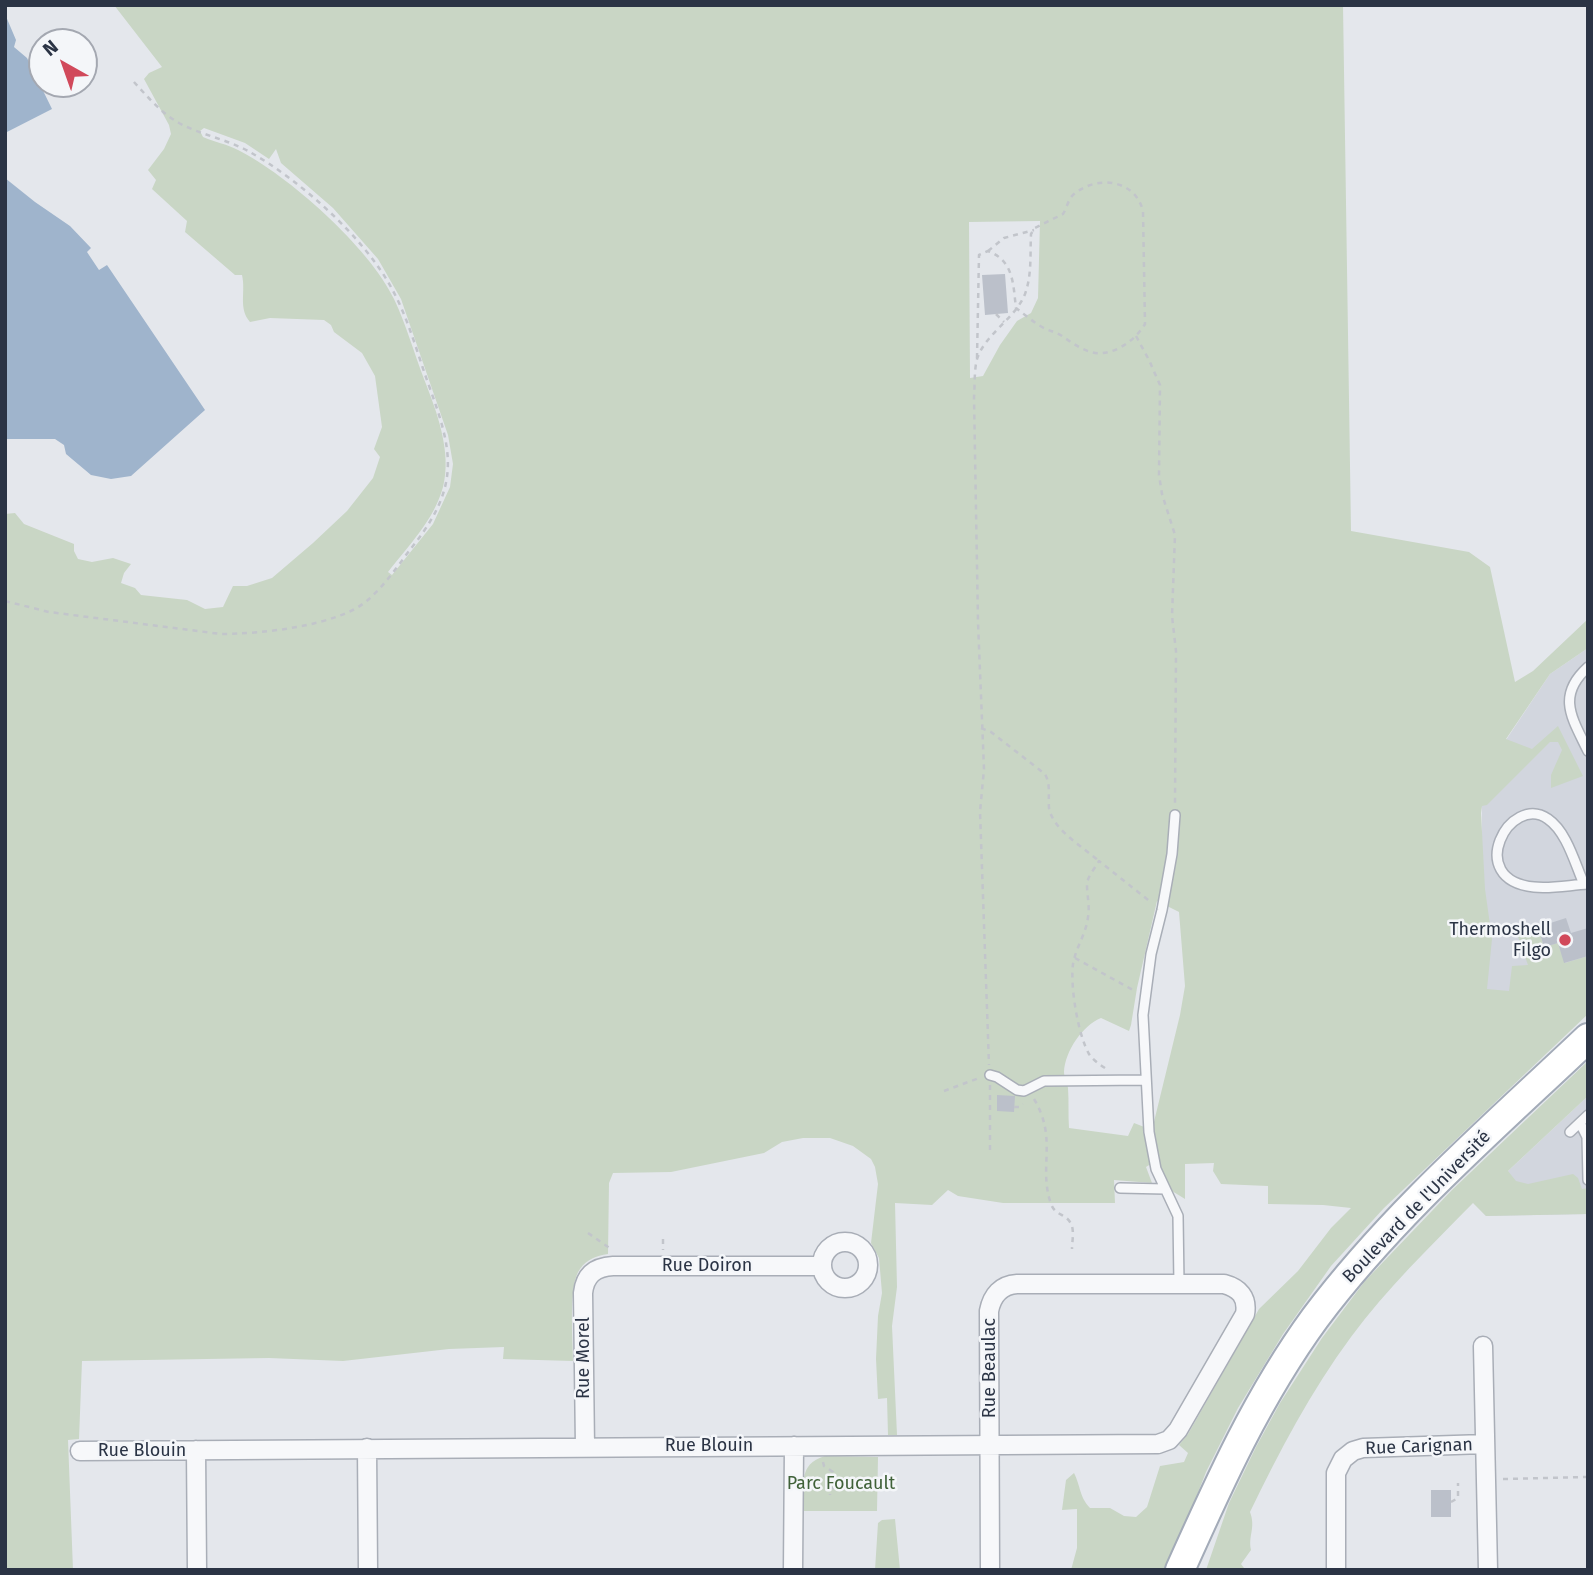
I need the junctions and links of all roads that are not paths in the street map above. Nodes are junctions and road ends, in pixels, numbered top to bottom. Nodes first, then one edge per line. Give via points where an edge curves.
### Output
1 (1588, 667) edge
2 (1588, 751) edge
3 (1175, 815) road end
4 (1586, 884) edge
5 (1588, 1038) edge
6 (990, 1075) road end
7 (1145, 1080) junction
8 (1588, 1115) edge
9 (1580, 1123) junction
10 (1570, 1132) dead end
11 (1588, 1180) edge
12 (1120, 1188) dead end
13 (1165, 1189) junction
14 (822, 1266) dead end
15 (592, 1272) joint
16 (1179, 1284) junction
17 (1242, 1294) joint
18 (1483, 1346) dead end
19 (1485, 1444) junction
20 (990, 1445) junction
21 (794, 1446) junction
22 (584, 1447) junction
23 (367, 1448) junction
24 (196, 1450) junction
25 (80, 1451) dead end
26 (1210, 1506) junction
27 (197, 1570) edge
28 (368, 1570) edge
29 (793, 1570) edge
30 (990, 1570) edge
31 (1180, 1570) edge
32 (1193, 1570) edge
33 (1336, 1570) edge
34 (1488, 1570) edge

1 - 2 lane via 1574,683 1568,706
3 - 7 lane via 1145,997
4 - 4 lane via 1520,884 1500,868 1496,845 1522,817 1532,814 1549,819 1563,836
5 - 26 main road, Boulevard de l'Université via 1410,1208 1333,1296 1261,1401
6 - 7 lane via 1017,1090 1044,1082
7 - 13 lane via 1150,1142
8 - 9 lane
9 - 10 lane
9 - 11 lane via 1587,1137
12 - 13 lane
13 - 16 lane via 1179,1222
14 - 15 street, Rue Doiron via 613,1266
15 - 22 street, Rue Morel via 583,1293
16 - 17 street, Rue Beaulac via 1224,1284
16 - 20 street, Rue Beaulac via 1017,1284 998,1291 989,1311
17 - 20 street, Rue Blouin via 1245,1314 1169,1440 1158,1444
18 - 19 street
19 - 33 street, Rue Carignan via 1366,1448 1347,1455 1336,1472
19 - 34 street
20 - 21 street, Rue Blouin
20 - 30 street, Rue Beaulac
21 - 22 street, Rue Blouin
21 - 29 street
22 - 23 street, Rue Blouin
23 - 24 street, Rue Blouin
23 - 28 street
24 - 25 street, Rue Blouin
24 - 27 street
26 - 31 main road, Boulevard de l'Université
26 - 32 main road, Boulevard de l'Université

